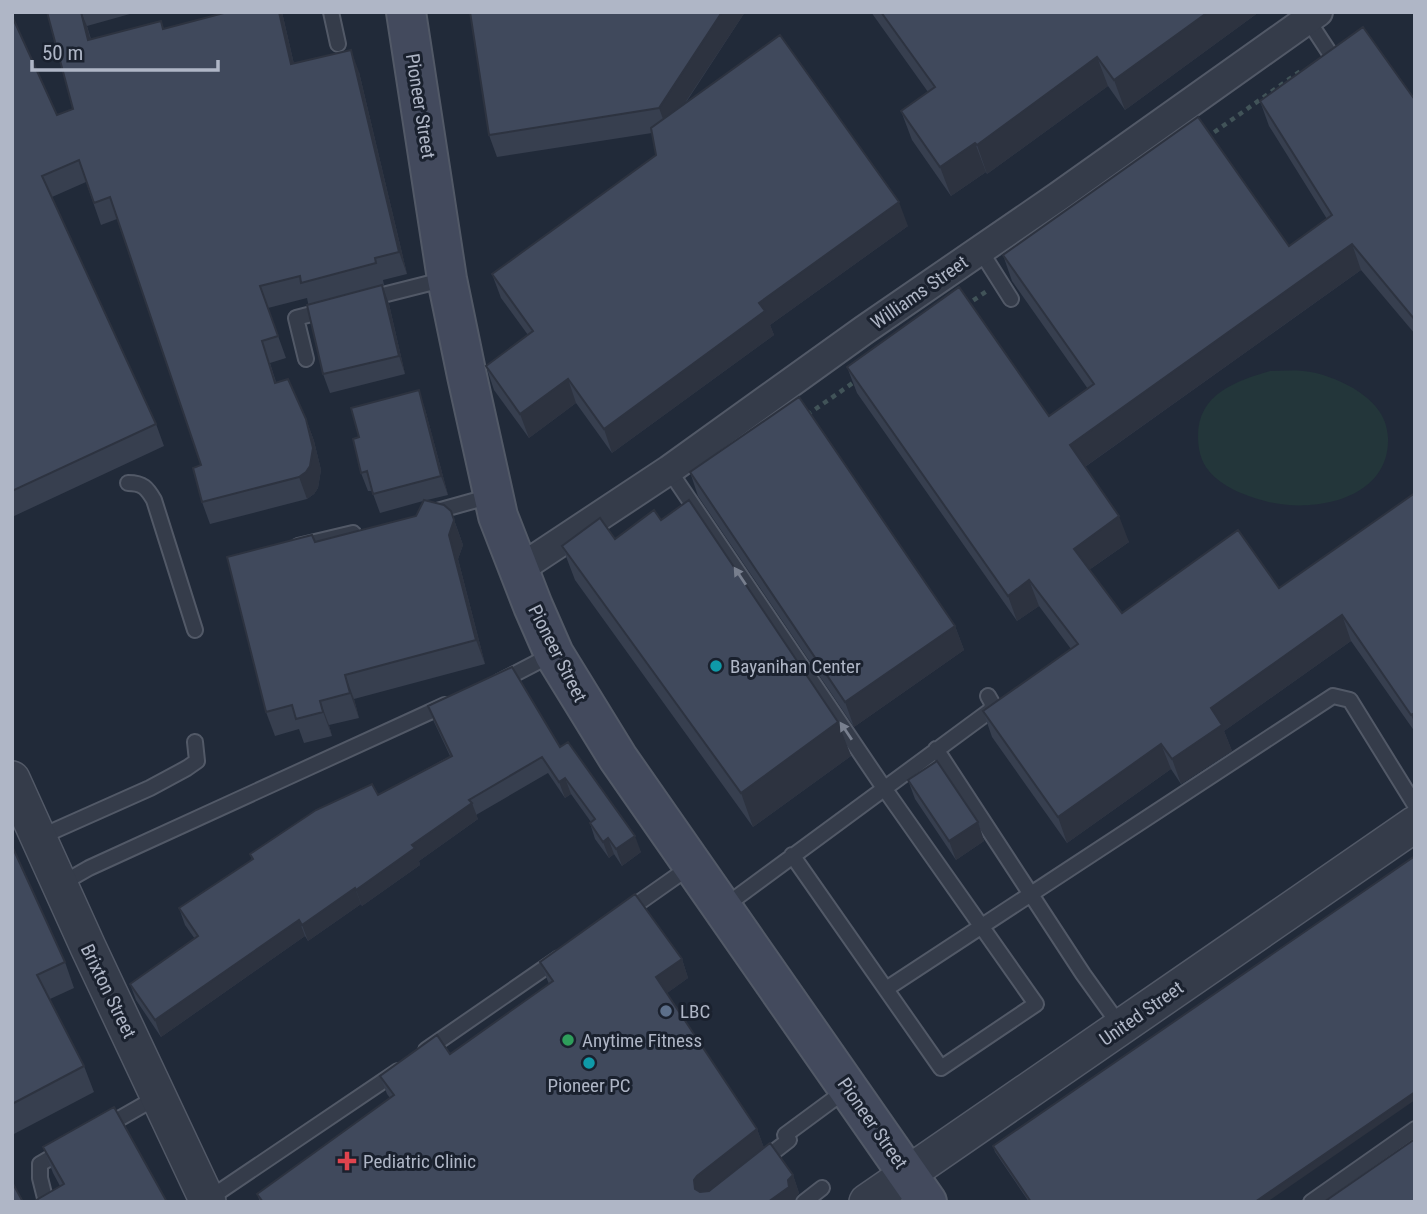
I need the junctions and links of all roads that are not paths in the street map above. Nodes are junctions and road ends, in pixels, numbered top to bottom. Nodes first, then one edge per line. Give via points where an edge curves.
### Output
1 (331, 12) edge
2 (406, 12) edge
3 (1313, 16) edge
4 (338, 44) dead end
5 (1329, 52) edge
6 (980, 250) junction
7 (447, 279) junction
8 (1011, 299) dead end
9 (306, 359) dead end
10 (669, 470) junction
11 (128, 483) dead end
12 (493, 495) junction
13 (421, 516) edge
14 (369, 529) edge
15 (278, 551) edge
16 (518, 570) junction
17 (195, 629) dead end
18 (554, 654) junction
19 (491, 685) edge
20 (988, 696) dead end
21 (454, 701) edge
22 (195, 742) dead end
23 (936, 749) junction
24 (12, 779) edge
25 (884, 788) junction
26 (1415, 805) edge
27 (1415, 824) edge
28 (39, 837) junction
29 (792, 855) junction
30 (692, 865) junction
31 (60, 885) junction
32 (1031, 892) junction
33 (721, 908) junction
34 (614, 920) edge
35 (983, 927) junction
36 (570, 950) edge
37 (886, 989) junction
38 (1121, 1027) junction
39 (849, 1088) junction
40 (160, 1096) junction
41 (1415, 1129) edge
42 (745, 1174) edge
43 (822, 1188) dead end
44 (918, 1188) edge
45 (208, 1201) edge
46 (46, 1202) edge
47 (804, 1202) edge
48 (867, 1202) edge
49 (1311, 1202) edge

1 - 4 lane
2 - 7 main road, Pioneer Street
3 - 5 lane
3 - 6 street, Williams Street
6 - 8 lane
6 - 10 street, Williams Street
7 - 9 lane via 296,318
7 - 12 main road, Pioneer Street
10 - 16 street, Williams Street
25 -> 10 lane
11 - 17 lane via 147,488 154,500
12 - 13 lane
12 - 16 main road, Pioneer Street
14 - 15 lane
16 - 18 main road, Pioneer Street
18 - 19 lane
18 - 30 main road, Pioneer Street
20 - 23 lane via 991,710
21 - 31 lane
22 - 28 lane via 197,761 187,768
23 - 25 lane
23 - 32 lane
24 - 28 street, Brixton Street
25 - 29 lane
25 - 35 lane
26 - 32 lane via 1350,700 1333,696
27 - 38 street, United Street
28 - 31 street, Brixton Street
29 - 33 lane
29 - 37 lane
30 - 33 main road, Pioneer Street
30 - 34 lane
31 - 40 street, Brixton Street
32 - 35 lane
32 - 38 lane
33 - 39 main road, Pioneer Street
35 - 37 lane
35 - 37 lane via 1036,1004 941,1068
36 - 45 lane
38 - 44 street, United Street
39 - 42 lane
39 - 44 main road, Pioneer Street
40 - 45 street, Brixton Street
40 - 46 lane via 40,1164
41 - 49 lane
43 - 47 lane
44 - 48 street, United Street

